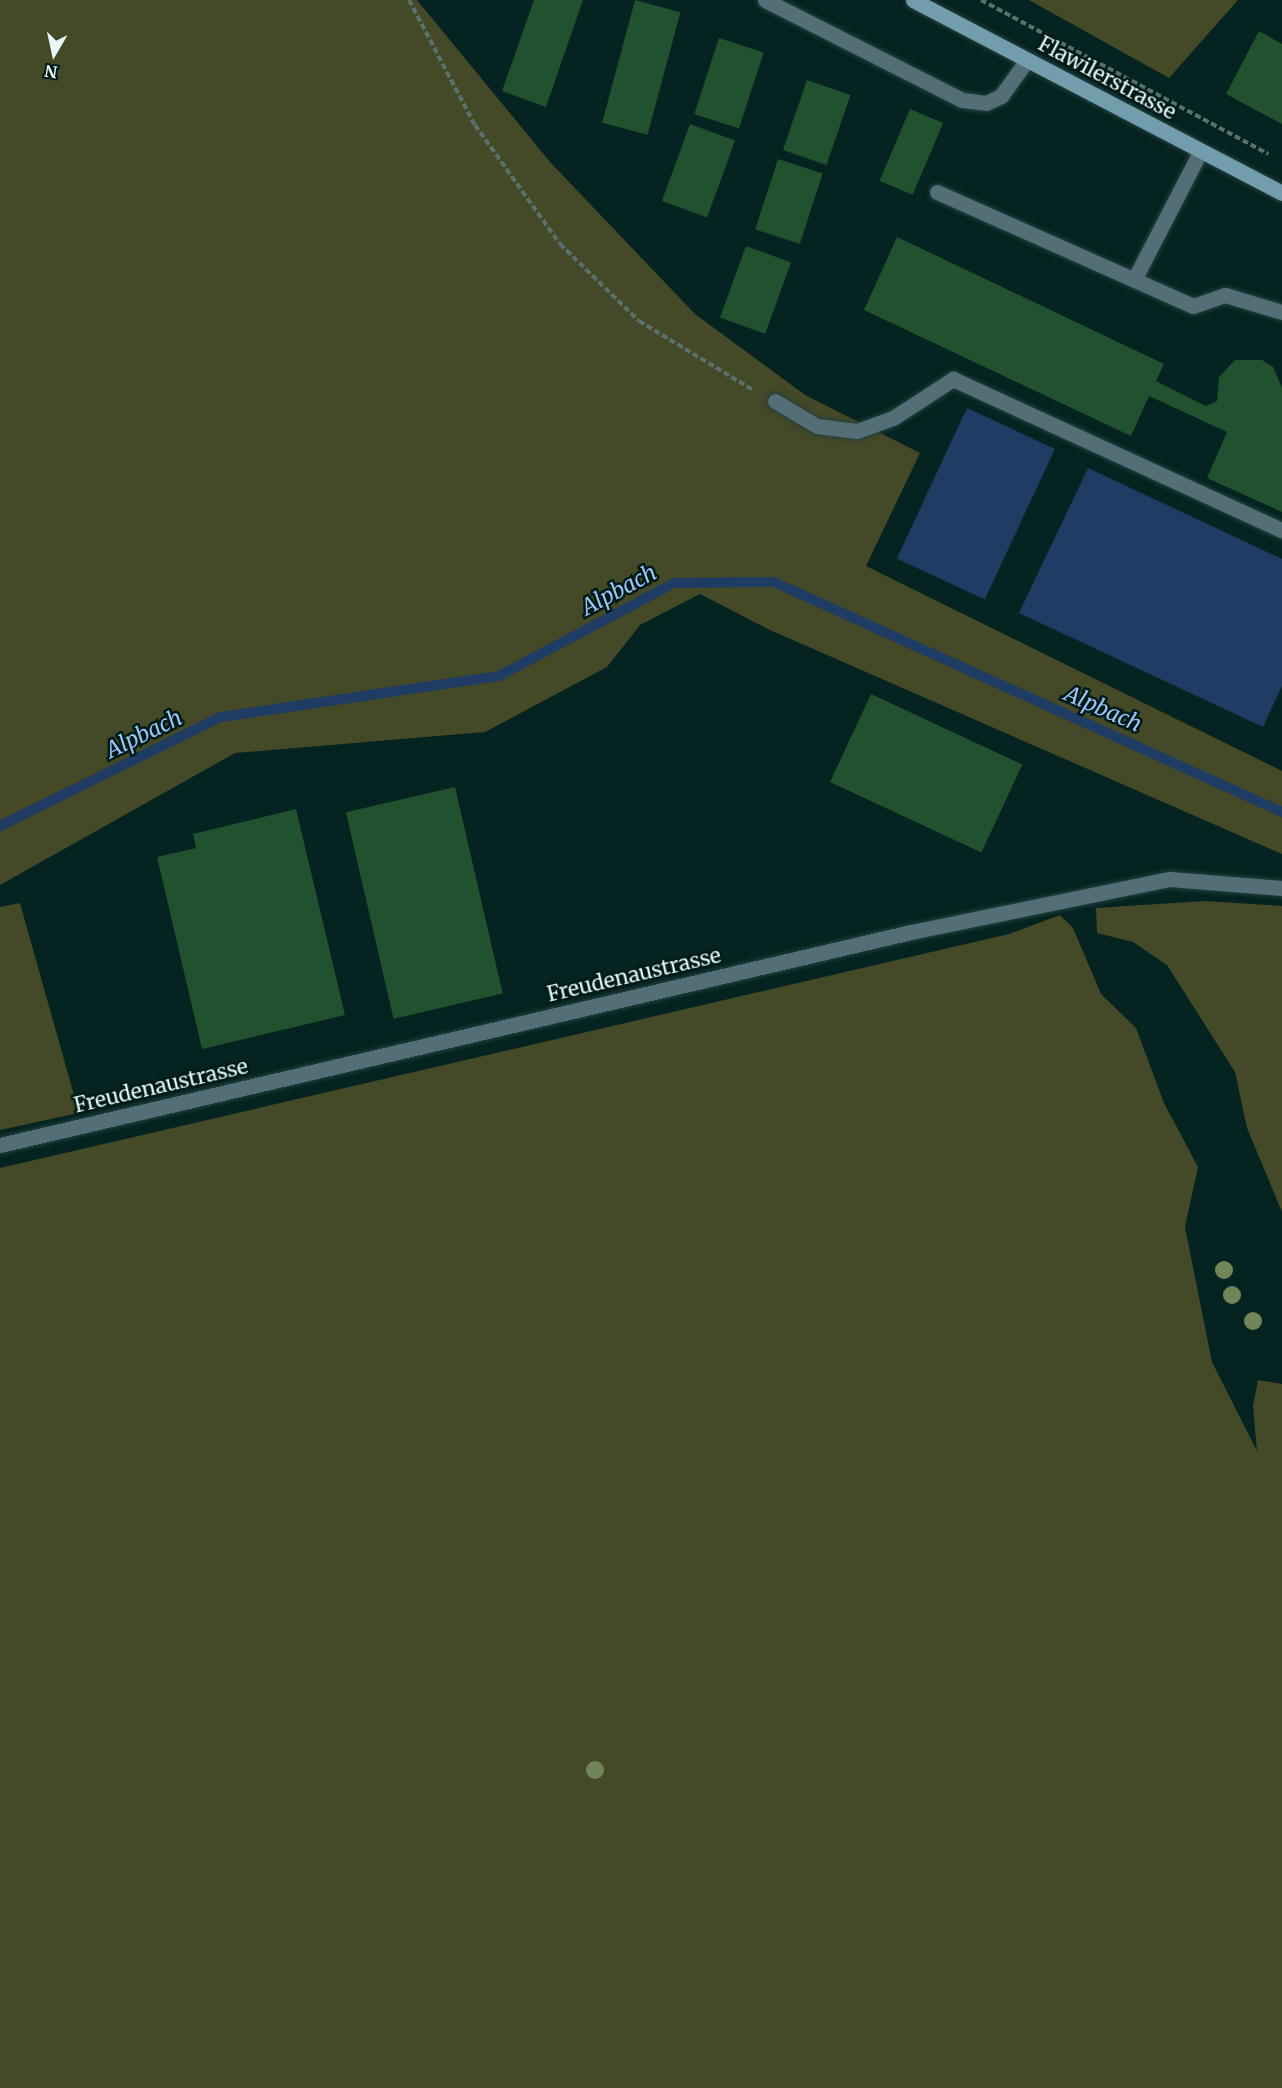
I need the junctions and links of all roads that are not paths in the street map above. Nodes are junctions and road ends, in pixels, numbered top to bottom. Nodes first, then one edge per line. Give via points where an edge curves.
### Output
1 (765, 0) edge
2 (913, 0) edge
3 (1028, 60) junction
4 (1200, 152) junction
5 (937, 192) dead end
6 (1282, 193) edge
7 (1135, 278) junction
8 (1282, 312) edge
9 (775, 401) road end
10 (1282, 530) edge
11 (1282, 888) edge
12 (0, 1145) edge

1 - 3 street via 962,100 986,103 1001,96
2 - 3 main road, Flawilerstrasse
3 - 4 main road, Flawilerstrasse
4 - 6 main road, Flawilerstrasse
4 - 7 street
5 - 7 street
7 - 8 street via 1192,306 1226,295
9 - 10 street via 816,426 857,431 893,417 954,379
11 - 12 street, Freudenaustrasse via 1159,881 911,932

